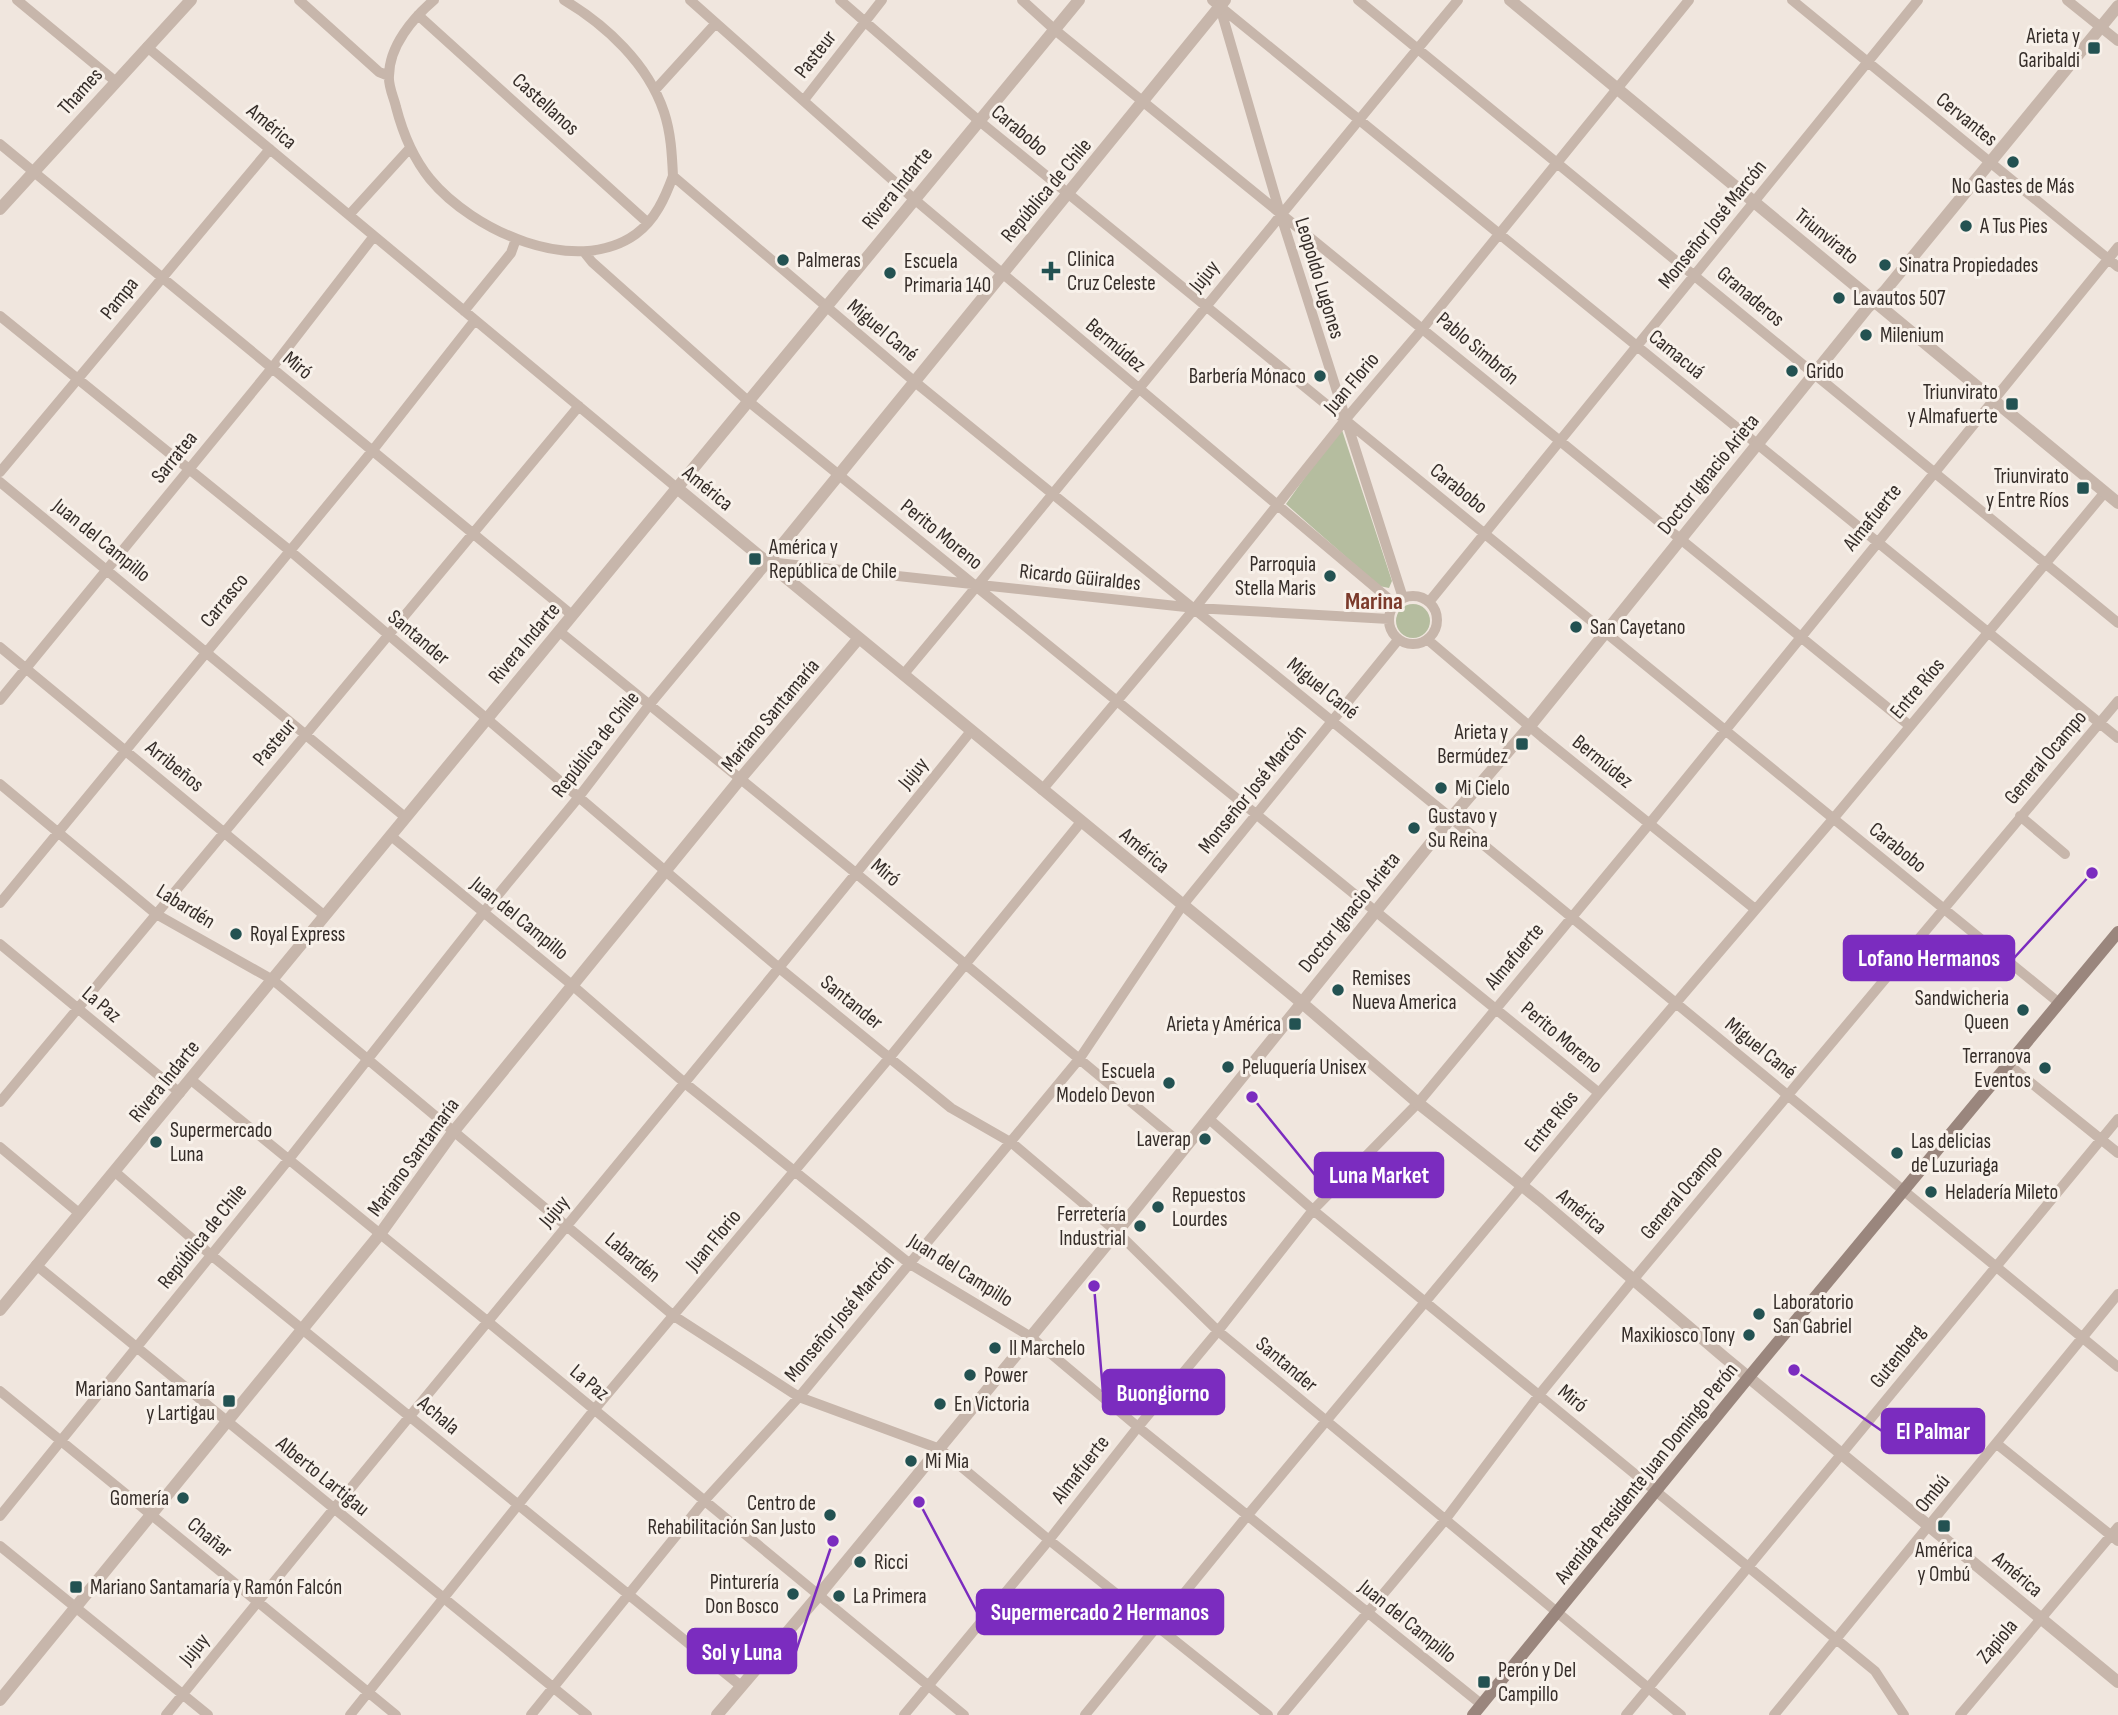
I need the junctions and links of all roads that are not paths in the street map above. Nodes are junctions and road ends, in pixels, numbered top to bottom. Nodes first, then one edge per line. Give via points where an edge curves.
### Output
1 (17, 0) edge
2 (191, 0) edge
3 (299, 0) edge
4 (434, 0) edge
5 (564, 0) edge
6 (692, 0) edge
7 (840, 0) edge
8 (882, 0) edge
9 (1022, 0) edge
10 (1079, 0) edge
11 (1359, 0) edge
12 (1458, 0) edge
13 (1510, 0) edge
14 (1689, 0) edge
15 (1792, 0) edge
16 (1918, 0) edge
17 (2067, 0) edge
18 (1219, 2) edge
19 (2118, 6) edge
20 (418, 15) junction
21 (864, 22) junction
22 (716, 23) junction
23 (2100, 27) junction
24 (1055, 30) junction
25 (2118, 41) edge
26 (147, 47) junction
27 (1418, 48) junction
28 (1868, 62) junction
29 (389, 76) junction
30 (115, 81) junction
31 (655, 90) junction
32 (1618, 90) junction
33 (804, 100) junction
34 (1144, 101) junction
35 (978, 120) junction
36 (1359, 120) junction
37 (0, 144) edge
38 (410, 148) junction
39 (270, 149) junction
40 (1559, 162) junction
41 (1991, 163) junction
42 (34, 171) junction
43 (673, 176) junction
44 (1067, 194) junction
45 (914, 199) junction
46 (1755, 202) junction
47 (0, 209) edge
48 (1280, 213) junction
49 (349, 215) junction
50 (648, 223) junction
51 (1499, 233) junction
52 (374, 236) junction
53 (516, 239) junction
54 (2118, 247) edge
55 (584, 252) junction
56 (2108, 259) junction
57 (2118, 267) edge
58 (1002, 273) junction
59 (1695, 275) junction
60 (161, 277) junction
61 (1876, 300) junction
62 (1205, 305) junction
63 (825, 307) junction
64 (464, 311) junction
65 (0, 316) edge
66 (475, 320) junction
67 (1423, 328) junction
68 (1637, 346) junction
69 (272, 368) junction
70 (1814, 374) junction
71 (77, 379) junction
72 (915, 382) junction
73 (1139, 390) junction
74 (1993, 398) junction
75 (748, 401) junction
76 (579, 406) junction
77 (1345, 420) junction
78 (1560, 441) junction
79 (1757, 443) junction
80 (373, 450) junction
81 (190, 469) junction
82 (1934, 471) junction
83 (0, 472) edge
84 (838, 474) junction
85 (0, 482) edge
86 (677, 488) junction
87 (2105, 492) junction
88 (1052, 494) junction
89 (2118, 503) edge
90 (1277, 505) junction
91 (472, 532) junction
92 (1485, 534) junction
93 (1681, 538) junction
94 (1877, 540) junction
95 (289, 550) junction
96 (768, 562) junction
97 (2046, 564) junction
98 (107, 569) junction
99 (976, 586) junction
100 (1398, 602) junction
101 (1429, 603) junction
102 (1195, 608) junction
103 (572, 615) junction
104 (1389, 619) junction
105 (2118, 623) edge
106 (559, 631) junction
107 (1604, 631) junction
108 (1989, 632) junction
109 (387, 635) junction
110 (1800, 636) junction
111 (859, 638) junction
112 (1398, 640) junction
113 (1428, 640) junction
114 (0, 646) edge
115 (207, 651) junction
116 (26, 668) junction
117 (903, 675) junction
118 (0, 700) edge
119 (1118, 701) junction
120 (2118, 701) edge
121 (650, 704) junction
122 (487, 719) junction
123 (1332, 720) junction
124 (2099, 723) junction
125 (1530, 726) junction
126 (1910, 726) junction
127 (1724, 730) junction
128 (971, 731) junction
129 (306, 734) junction
130 (2118, 738) edge
131 (125, 750) junction
132 (741, 778) junction
133 (0, 784) edge
134 (1042, 790) junction
135 (578, 798) junction
136 (1256, 814) junction
137 (2020, 816) junction
138 (405, 817) junction
139 (1451, 817) junction
140 (1833, 819) junction
141 (1081, 822) junction
142 (1650, 823) junction
143 (224, 831) junction
144 (58, 832) junction
145 (391, 836) junction
146 (2065, 854) dead end
147 (666, 871) junction
148 (857, 874) junction
149 (0, 903) edge
150 (1182, 906) junction
151 (1943, 908) junction
152 (1755, 909) junction
153 (1376, 910) junction
154 (483, 913) junction
155 (156, 914) junction
156 (325, 916) junction
157 (1572, 917) junction
158 (2118, 932) edge
159 (0, 944) edge
160 (966, 963) junction
161 (778, 967) junction
162 (273, 980) junction
163 (572, 985) junction
164 (1301, 1002) junction
165 (2058, 1002) junction
166 (1676, 1003) junction
167 (1496, 1008) junction
168 (78, 1009) junction
169 (890, 1057) junction
170 (367, 1058) junction
171 (1080, 1058) junction
172 (2008, 1065) junction
173 (190, 1079) junction
174 (686, 1084) junction
175 (180, 1093) junction
176 (1598, 1093) junction
177 (1787, 1095) junction
178 (0, 1102) edge
179 (1418, 1103) junction
180 (1209, 1119) junction
181 (2118, 1119) edge
182 (454, 1130) junction
183 (2102, 1139) junction
184 (1012, 1143) junction
185 (0, 1147) edge
186 (1185, 1147) junction
187 (2118, 1153) edge
188 (289, 1159) junction
189 (114, 1171) junction
190 (794, 1171) junction
191 (1522, 1186) junction
192 (1904, 1191) junction
193 (1313, 1210) junction
194 (79, 1213) junction
195 (566, 1226) junction
196 (1117, 1232) junction
197 (380, 1234) junction
198 (211, 1255) junction
199 (910, 1264) junction
200 (36, 1265) junction
201 (1995, 1266) junction
202 (1633, 1280) junction
203 (2118, 1294) edge
204 (1425, 1301) junction
205 (0, 1310) edge
206 (674, 1317) junction
207 (487, 1321) junction
208 (303, 1329) junction
209 (1218, 1331) junction
210 (1031, 1337) junction
211 (2082, 1338) junction
212 (137, 1347) junction
213 (2118, 1367) edge
214 (1748, 1378) junction
215 (0, 1391) edge
216 (1539, 1395) junction
217 (799, 1397) junction
218 (594, 1410) junction
219 (410, 1415) junction
220 (1326, 1423) junction
221 (228, 1424) junction
222 (1138, 1427) junction
223 (60, 1440) junction
224 (1997, 1444) junction
225 (940, 1448) junction
226 (1841, 1453) junction
227 (1656, 1491) junction
228 (705, 1500) junction
229 (518, 1505) junction
230 (333, 1508) junction
231 (152, 1515) junction
232 (0, 1516) edge
233 (1247, 1516) junction
234 (1445, 1520) junction
235 (1930, 1526) junction
236 (2116, 1534) edge
237 (1049, 1540) junction
238 (0, 1546) edge
239 (1747, 1567) junction
240 (628, 1595) junction
241 (818, 1596) junction
242 (443, 1598) junction
243 (258, 1601) junction
244 (75, 1606) junction
245 (1557, 1612) junction
246 (1367, 1614) junction
247 (2041, 1618) junction
248 (1156, 1627) junction
249 (1836, 1639) junction
250 (2118, 1682) edge
251 (741, 1686) junction
252 (928, 1686) junction
253 (553, 1688) junction
254 (1648, 1688) junction
255 (368, 1693) junction
256 (182, 1694) junction
257 (0, 1700) edge
258 (1477, 1710) edge
259 (166, 1715) edge
260 (208, 1715) edge
261 (349, 1715) edge
262 (396, 1715) edge
263 (531, 1715) edge
264 (587, 1715) edge
265 (717, 1715) edge
266 (904, 1715) edge
267 (964, 1715) edge
268 (1085, 1715) edge
269 (1268, 1715) edge
270 (1282, 1715) edge
271 (1626, 1715) edge
272 (1681, 1715) edge
273 (1774, 1715) edge
274 (1904, 1715) edge
275 (1960, 1715) edge

1 - 30 street
2 - 26 street, Thames
3 - 29 street
4 - 20 street
5 - 31 street via 619,43
6 - 22 street, Bermúdez
7 - 21 street, Carabobo
8 - 21 street, Pasteur
9 - 24 street, Pablo Simbrón
10 - 24 street, Rivera Indarte
11 - 27 street, Granaderos
12 - 27 street, Jujuy
13 - 32 street, Triunvirato
14 - 32 street, Juan Florio
15 - 28 street, Cervantes
16 - 28 street, Monseñor José Marcón
17 - 23 street
18 - 34 street, República de Chile
18 - 36 street, Camacuá
18 - 48 street, Leopoldo Lugones
19 - 23 street, Doctor Ignacio Arieta
20 - 29 street via 402,35
20 - 50 street, Castellanos
21 - 33 street, Pasteur
21 - 35 street, Carabobo
22 - 31 street
22 - 33 street, Bermúdez
23 - 25 street
23 - 41 street, Doctor Ignacio Arieta
24 - 34 street, Pablo Simbrón
24 - 35 street, Rivera Indarte
26 - 30 street, Thames
26 - 39 street, América
27 - 36 street, Jujuy
27 - 40 street, Granaderos
28 - 41 street, Cervantes
28 - 46 street, Monseñor José Marcón
29 - 38 street
30 - 42 street, Thames
31 - 43 street via 668,125
32 - 40 street, Juan Florio
32 - 46 street, Triunvirato
33 - 45 street, Bermúdez
34 - 44 street, República de Chile
34 - 48 street, Pablo Simbrón
35 - 44 street, Carabobo
35 - 45 street, Rivera Indarte
36 - 48 street, Jujuy
36 - 51 street, Camacuá
37 - 42 street, Miró
38 - 49 street
38 - 53 street via 431,181 455,204
39 - 49 street, América
39 - 60 street, Pampa
40 - 51 street, Juan Florio
40 - 59 street, Granaderos
41 - 56 street, Cervantes
41 - 61 street, Doctor Ignacio Arieta
42 - 47 street, Thames
42 - 60 street, Miró
43 - 50 street
43 - 63 street, Miguel Cané
44 - 58 street, República de Chile
44 - 62 street, Carabobo
45 - 58 street, Bermúdez
45 - 63 street, Rivera Indarte
46 - 59 street, Monseñor José Marcón
46 - 61 street, Triunvirato
48 - 62 street, Jujuy
48 - 67 street, Pablo Simbrón
48 - 77 street, Leopoldo Lugones
49 - 52 street, América
50 - 55 street via 629,239
51 - 67 street, Juan Florio
51 - 68 street, Camacuá
52 - 64 street, América
52 - 69 street, Sarratea
53 - 55 street
53 - 64 street via 511,253
54 - 56 street, Almafuerte
55 - 75 street, Perito Moreno
56 - 57 street, Cervantes
56 - 74 street, Almafuerte
58 - 72 street, República de Chile
58 - 73 street, Bermúdez
59 - 68 street, Monseñor José Marcón
59 - 70 street, Granaderos
60 - 69 street, Miró
60 - 71 street, Pampa
61 - 70 street, Doctor Ignacio Arieta
61 - 74 street, Triunvirato
62 - 73 street, Jujuy
62 - 77 street, Carabobo
63 - 72 street, Miguel Cané
63 - 75 street, Rivera Indarte
64 - 66 street, América
65 - 71 street, Santander
66 - 76 street, América
66 - 80 street, Carrasco
67 - 77 street, Juan Florio
67 - 78 street, Pablo Simbrón
68 - 78 street, Monseñor José Marcón
68 - 79 street, Camacuá
69 - 80 street, Miró
69 - 81 street, Sarratea
70 - 79 street, Doctor Ignacio Arieta
70 - 82 street, Granaderos
71 - 81 street, Santander
71 - 83 street, Pampa
72 - 84 street, República de Chile
72 - 88 street, Miguel Cané
73 - 88 street, Jujuy
73 - 90 street, Bermúdez
74 - 82 street, Almafuerte
74 - 87 street, Triunvirato
75 - 84 street, Perito Moreno
75 - 86 street, Rivera Indarte
76 - 86 street, América
76 - 91 street, Pasteur
77 - 90 street, Juan Florio
77 - 92 street, Carabobo
77 - 100 street, Leopoldo Lugones
78 - 92 street, Monseñor José Marcón
78 - 93 street, Pablo Simbrón
79 - 93 street, Doctor Ignacio Arieta
79 - 94 street, Camacuá
80 - 91 street, Miró
80 - 95 street, Carrasco
81 - 95 street, Santander
81 - 98 street, Sarratea
82 - 94 street, Almafuerte
82 - 97 street, Granaderos
84 - 96 street, República de Chile
84 - 99 street, Perito Moreno
85 - 98 street, Juan del Campillo
86 - 96 street, América
86 - 103 street, Rivera Indarte
87 - 89 street, Triunvirato
87 - 97 street, Entre Ríos
88 - 99 street, Jujuy
88 - 102 street, Miguel Cané
90 - 100 street, Bermúdez
90 - 102 street, Juan Florio
91 - 103 street, Miró
91 - 109 street, Pasteur
92 - 101 street, Monseñor José Marcón
92 - 107 street, Carabobo
93 - 107 street, Doctor Ignacio Arieta
93 - 110 street, Pablo Simbrón
94 - 108 street, Camacuá
94 - 110 street, Almafuerte
95 - 109 street, Santander
95 - 115 street, Carrasco
96 - 99 street, Ricardo Güiraldes
96 - 111 street, América
96 - 121 street, República de Chile
97 - 105 street, Granaderos
97 - 108 street, Entre Ríos
98 - 115 street, Juan del Campillo
98 - 116 street, Sarratea
99 - 102 street, Ricardo Güiraldes
99 - 117 street, Jujuy
99 - 119 street, Perito Moreno
100 - 101 street via 1418,597
100 - 104 street
101 - 113 street via 1437,626
102 - 104 street, Ricardo Güiraldes
102 - 119 street, Juan Florio
102 - 123 street, Miguel Cané
103 - 106 street, Rivera Indarte
104 - 112 street
106 - 121 street, Miró
106 - 122 street, Rivera Indarte
107 - 125 street, Doctor Ignacio Arieta
107 - 127 street, Carabobo
108 - 124 street, Camacuá
108 - 126 street, Entre Ríos
109 - 122 street, Santander
109 - 129 street, Pasteur
110 - 126 street, Pablo Simbrón
110 - 127 street, Almafuerte
111 - 117 street, América
111 - 132 street, Mariano Santamaría
112 - 113 street via 1412,645
112 - 123 street, Monseñor José Marcón
113 - 125 street, Bermúdez
114 - 116 street, Arribeños
115 - 129 street, Juan del Campillo
115 - 131 street, Carrasco
116 - 118 street, Sarratea
116 - 131 street, Arribeños
117 - 128 street, América
119 - 134 street, Juan Florio
119 - 136 street, Perito Moreno
120 - 124 street, General Ocampo
121 - 132 street, Miró
121 - 135 street, República de Chile
122 - 135 street, Santander
122 - 138 street, Rivera Indarte
123 - 136 street, Monseñor José Marcón
123 - 139 street, Miguel Cané
124 - 130 street, Camacuá
124 - 137 street, General Ocampo
125 - 139 street, Doctor Ignacio Arieta
125 - 142 street, Bermúdez
126 - 140 street, Entre Ríos
127 - 140 street, Carabobo
127 - 142 street, Almafuerte
128 - 134 street, América
128 - 148 street, Jujuy
129 - 138 street, Juan del Campillo
129 - 143 street, Pasteur
131 - 143 street, Arribeños
131 - 144 street, Carrasco
132 - 147 street, Mariano Santamaría
132 - 148 street, Miró
133 - 144 street, Labardén
134 - 141 street, América
135 - 147 street, Santander
135 - 154 street, República de Chile
136 - 150 street, Monseñor José Marcón
136 - 153 street, Perito Moreno
137 - 146 street
137 - 151 street, General Ocampo
138 - 145 street, Rivera Indarte
139 - 153 street, Doctor Ignacio Arieta
139 - 157 street, Miguel Cané
140 - 151 street, Carabobo
140 - 152 street, Entre Ríos
141 - 150 street, América
141 - 160 street, Juan Florio
142 - 152 street, Bermúdez
142 - 157 street, Almafuerte
143 - 155 street, Pasteur
143 - 156 street, Arribeños
144 - 149 street, Carrasco
144 - 155 street, Labardén
145 - 154 street, Juan del Campillo
145 - 156 street, Rivera Indarte
147 - 161 street, Santander
147 - 163 street, Mariano Santamaría
148 - 160 street, Miró
148 - 161 street, Jujuy
150 - 164 street, América
150 - 171 street, Monseñor José Marcón
151 - 165 street, Carabobo
151 - 177 street, General Ocampo
152 - 166 street, Entre Ríos
153 - 164 street, Doctor Ignacio Arieta
153 - 167 street, Perito Moreno
154 - 163 street, Juan del Campillo
154 - 170 street, República de Chile
155 - 162 street, Labardén
155 - 168 street, Pasteur
156 - 162 street, Rivera Indarte
157 - 166 street, Miguel Cané
157 - 167 street, Almafuerte
158 - 165 main road, Avenida Presidente Juan Domingo Perón
159 - 168 street, La Paz
160 - 169 street, Juan Florio
160 - 171 street, Miró
161 - 169 street, Santander
161 - 174 street, Jujuy
162 - 170 street, Labardén
162 - 173 street, Rivera Indarte
163 - 174 street, Juan del Campillo
163 - 182 street, Mariano Santamaría
164 - 179 street, América
164 - 180 street, Doctor Ignacio Arieta
165 - 172 main road, Avenida Presidente Juan Domingo Perón
166 - 176 street, Entre Ríos
166 - 177 street, Miguel Cané
167 - 176 street, Perito Moreno
167 - 179 street, Almafuerte
168 - 175 street, La Paz
168 - 178 street, Pasteur
169 - 184 street, Santander via 951,1108
169 - 190 street, Juan Florio
170 - 182 street, Labardén
170 - 188 street, República de Chile
171 - 184 street, Monseñor José Marcón
171 - 186 street, Miró
172 - 183 street
172 - 192 main road, Avenida Presidente Juan Domingo Perón
173 - 175 street, Rivera Indarte
173 - 188 street, La Paz
174 - 190 street, Juan del Campillo
174 - 195 street, Jujuy
175 - 189 street, Rivera Indarte
176 - 191 street, Entre Ríos
177 - 192 street, Miguel Cané
177 - 202 street, General Ocampo
179 - 191 street, América
179 - 193 street, Almafuerte
180 - 186 street, Doctor Ignacio Arieta
180 - 193 street, Miró
181 - 183 street, Gutenberg
182 - 195 street, Labardén
182 - 197 street, Mariano Santamaría
183 - 187 street
183 - 201 street, Gutenberg
184 - 196 street, Santander
184 - 199 street, Monseñor José Marcón
185 - 194 street
186 - 196 street, Doctor Ignacio Arieta
188 - 197 street, La Paz
188 - 198 street, República de Chile
189 - 194 street, Rivera Indarte
189 - 198 street, Achala
190 - 199 street, Juan del Campillo
190 - 206 street, Juan Florio
191 - 202 street, América
191 - 204 street, Entre Ríos
192 - 201 street, Miguel Cané
192 - 214 main road, Avenida Presidente Juan Domingo Perón
193 - 204 street, Miró
193 - 209 street, Almafuerte
194 - 200 street, Rivera Indarte
195 - 206 street, Labardén
195 - 207 street, Jujuy
196 - 209 street, Santander
196 - 210 street, Doctor Ignacio Arieta
197 - 207 street, La Paz
197 - 208 street, Mariano Santamaría
198 - 208 street, Achala
198 - 212 street, República de Chile
199 - 210 street, Juan del Campillo
199 - 217 street, Monseñor José Marcón
200 - 205 street, Rivera Indarte
200 - 212 street, Alberto Lartigau
201 - 211 street, Miguel Cané
201 - 226 street, Gutenberg
202 - 214 street, América
202 - 216 street, General Ocampo
203 - 211 street, Ombú
204 - 216 street, Miró
204 - 220 street, Entre Ríos
206 - 217 street, Labardén
206 - 218 street, Juan Florio
207 - 218 street, La Paz
207 - 219 street, Jujuy
208 - 219 street, Achala
208 - 221 street, Mariano Santamaría
209 - 220 street, Santander
209 - 222 street, Almafuerte
210 - 222 street, Juan del Campillo
210 - 225 street, Doctor Ignacio Arieta
211 - 213 street, Miguel Cané
211 - 224 street, Ombú
212 - 221 street, Alberto Lartigau
212 - 223 street, República de Chile
214 - 226 street, América
214 - 227 main road, Avenida Presidente Juan Domingo Perón
215 - 223 street, Chañar
216 - 227 street, Miró
216 - 234 street, General Ocampo
217 - 225 street, Labardén
217 - 228 street, Monseñor José Marcón
218 - 228 street, La Paz
218 - 229 street, Juan Florio
219 - 229 street, Achala
219 - 230 street, Jujuy
220 - 233 street, Entre Ríos
220 - 234 street, Santander
221 - 230 street, Alberto Lartigau
221 - 231 street, Mariano Santamaría
222 - 233 street, Juan del Campillo
222 - 237 street, Almafuerte
223 - 231 street, Chañar
223 - 232 street, República de Chile
224 - 235 street, Ombú
224 - 236 street
225 - 237 street, Labardén
225 - 241 street, Doctor Ignacio Arieta
226 - 235 street, América
226 - 239 street, Gutenberg
227 - 239 street, Miró
227 - 245 main road, Avenida Presidente Juan Domingo Perón
228 - 240 street, Monseñor José Marcón
228 - 241 street, La Paz
229 - 240 street, Achala
229 - 242 street, Juan Florio
230 - 242 street, Alberto Lartigau
230 - 243 street, Jujuy
231 - 243 street, Chañar
231 - 244 street, Mariano Santamaría
233 - 246 street, Juan del Campillo
233 - 248 street, Entre Ríos
234 - 245 street, Santander
234 - 246 street, General Ocampo
235 - 247 street, América
235 - 249 street, Ombú
236 - 247 street, Zapiola
237 - 248 street, Labardén
237 - 252 street, Almafuerte
238 - 244 street
239 - 249 street, Miró
239 - 254 street, Gutenberg
240 - 251 street, Achala
240 - 253 street, Monseñor José Marcón
241 - 251 street, Doctor Ignacio Arieta
241 - 252 street, La Paz
242 - 253 street, Alberto Lartigau
242 - 255 street, Juan Florio
243 - 255 street, Chañar
243 - 256 street, Jujuy
244 - 256 street
244 - 257 street, Mariano Santamaría
245 - 254 street, Santander
245 - 258 main road, Avenida Presidente Juan Domingo Perón
246 - 258 street, Juan del Campillo
246 - 270 street, General Ocampo
247 - 250 street, América
247 - 275 street, Zapiola
248 - 268 street, Entre Ríos
248 - 269 street, Labardén
249 - 273 street, Ombú
249 - 274 street, Miró via 1875,1671
251 - 265 street, Doctor Ignacio Arieta
252 - 266 street, Almafuerte
252 - 267 street, La Paz
253 - 263 street, Monseñor José Marcón
253 - 264 street, Alberto Lartigau
254 - 271 street, Gutenberg
254 - 272 street, Santander
255 - 261 street, Juan Florio
255 - 262 street, Chañar
256 - 259 street, Jujuy
256 - 260 street

